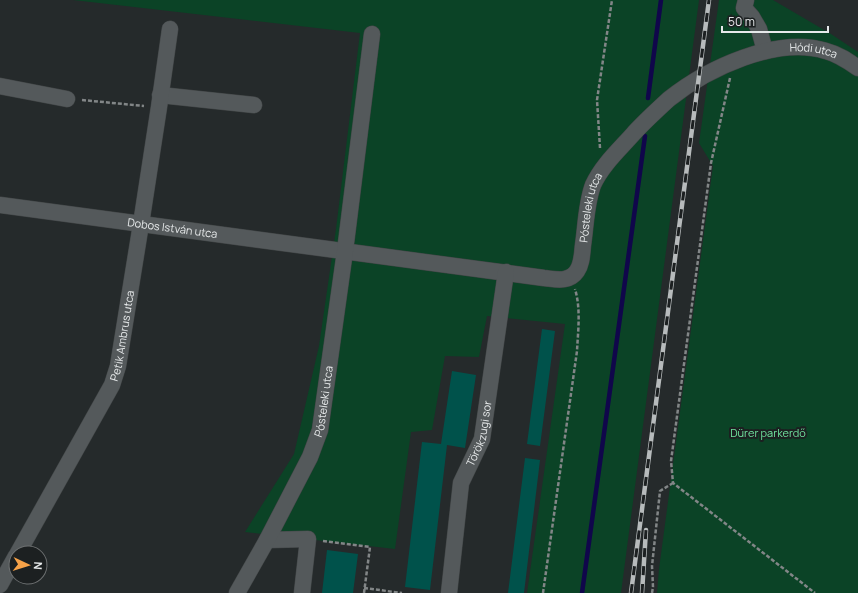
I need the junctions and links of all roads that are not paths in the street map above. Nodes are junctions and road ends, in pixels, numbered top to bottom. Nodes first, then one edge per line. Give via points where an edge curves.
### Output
1 (746, 0) edge
2 (170, 29) dead end
3 (372, 34) dead end
4 (765, 51) junction
5 (858, 68) edge
6 (0, 86) edge
7 (67, 99) road end
8 (160, 101) junction
9 (254, 105) dead end
10 (0, 205) edge
11 (141, 224) junction
12 (345, 251) junction
13 (506, 272) junction
14 (267, 540) junction
15 (22, 545) edge
16 (8, 570) edge
17 (0, 585) edge
18 (236, 593) edge
19 (302, 593) edge
20 (449, 593) edge

1 - 4 street via 744,8 759,29
2 - 8 street, Petik Ambrus utca
3 - 12 street, Pósteleki utca
4 - 5 street, Hódi utca via 790,47 816,48 837,55
4 - 13 street, Pósteleki utca via 733,61 698,80 650,116 619,149 593,185 580,264 571,278 557,280
6 - 7 street
8 - 9 street
8 - 11 street, Petik Ambrus utca
10 - 11 street, Dobos István utca
11 - 12 street, Dobos István utca
11 - 15 street, Petik Ambrus utca via 118,366 112,385
12 - 13 street
12 - 14 street, Pósteleki utca via 320,430 310,457
13 - 20 street, Törökzugi sor via 482,439 461,483
14 - 18 street, Pósteleki utca
14 - 19 street via 308,539
16 - 17 street

